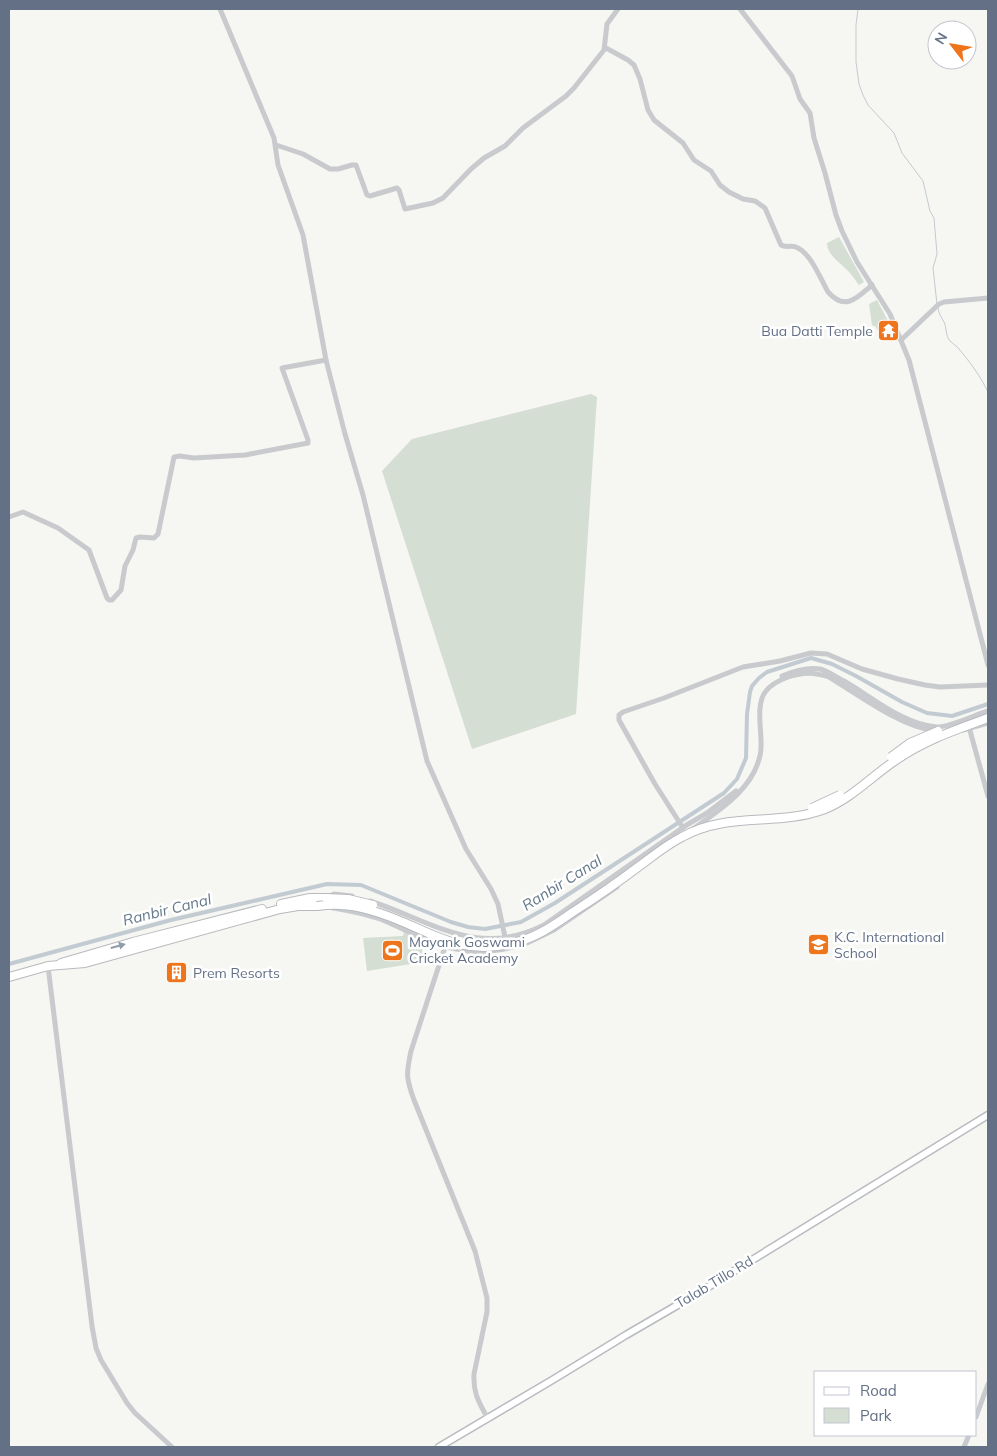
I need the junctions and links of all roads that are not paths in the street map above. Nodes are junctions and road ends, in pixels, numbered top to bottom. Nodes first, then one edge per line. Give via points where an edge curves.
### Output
1 (220, 9) edge
2 (618, 9) edge
3 (740, 9) edge
4 (606, 48) junction
5 (276, 145) junction
6 (872, 285) junction
7 (988, 298) edge
8 (901, 340) junction
9 (326, 360) junction
10 (9, 517) edge
11 (988, 665) edge
12 (988, 685) edge
13 (988, 712) edge
14 (967, 718) junction
15 (988, 718) edge
16 (988, 723) edge
17 (969, 729) junction
18 (988, 796) edge
19 (681, 826) junction
20 (326, 898) junction
21 (318, 906) junction
22 (505, 935) junction
23 (445, 947) junction
24 (51, 966) junction
25 (9, 977) edge
26 (988, 1115) edge
27 (988, 1384) edge
28 (977, 1414) edge
29 (488, 1419) junction
30 (172, 1447) edge
31 (439, 1447) edge

1 - 5 street
2 - 4 street via 607,24
3 - 6 street via 794,79 800,99 810,113 838,223
4 - 5 street via 558,103 526,125 505,146 484,158 447,195 432,203 405,209 397,188 366,195 356,165 330,169 303,154
4 - 6 street via 634,65 654,120 683,143 694,160 711,171 728,192 763,205 781,245 806,253 832,297 846,303
5 - 9 street via 276,159 303,237
6 - 8 street
7 - 8 street via 937,305
8 - 11 street via 911,365
9 - 10 street via 282,368 307,443 245,455 174,457 158,534 154,538 136,538 125,566 121,590 112,600 107,598 89,550 58,528 23,512
9 - 22 street via 363,495 427,762 466,849 498,904
12 - 19 street via 925,685 862,669 828,654 811,653 743,667 622,712 619,720
13 - 14 street
13 - 20 highway, bridge via 917,740 854,786 822,804 795,812 724,817 689,828 545,926 515,938 483,942 450,938 376,906
14 - 17 street
14 - 19 street via 942,727 920,724 824,670 805,669 790,673 768,684 758,698 758,753 744,782 707,812
15 - 21 highway, bridge via 919,745 854,792 824,809 786,818 718,823 689,833 545,931 518,942 490,947 466,946 369,910 346,905
16 - 17 street
17 - 18 street
17 - 23 street via 945,732 915,727 829,677 814,672 783,680 766,690 761,700 761,747 754,773 742,790 714,813 603,897 544,936 493,951
19 - 22 street via 544,925
20 - 22 street via 342,894 368,900 458,935 484,939
24 -> 20 highway via 288,902
21 - 23 street via 383,920
21 - 24 highway via 280,909 85,963
23 - 29 street via 411,1051 407,1080 475,1251 487,1298 473,1383 476,1397
24 - 25 highway
24 - 30 street via 96,1348 130,1408
26 - 29 main road, Talab Tillo Rd
27 - 28 street
29 - 31 main road, Talab Tillo Rd

